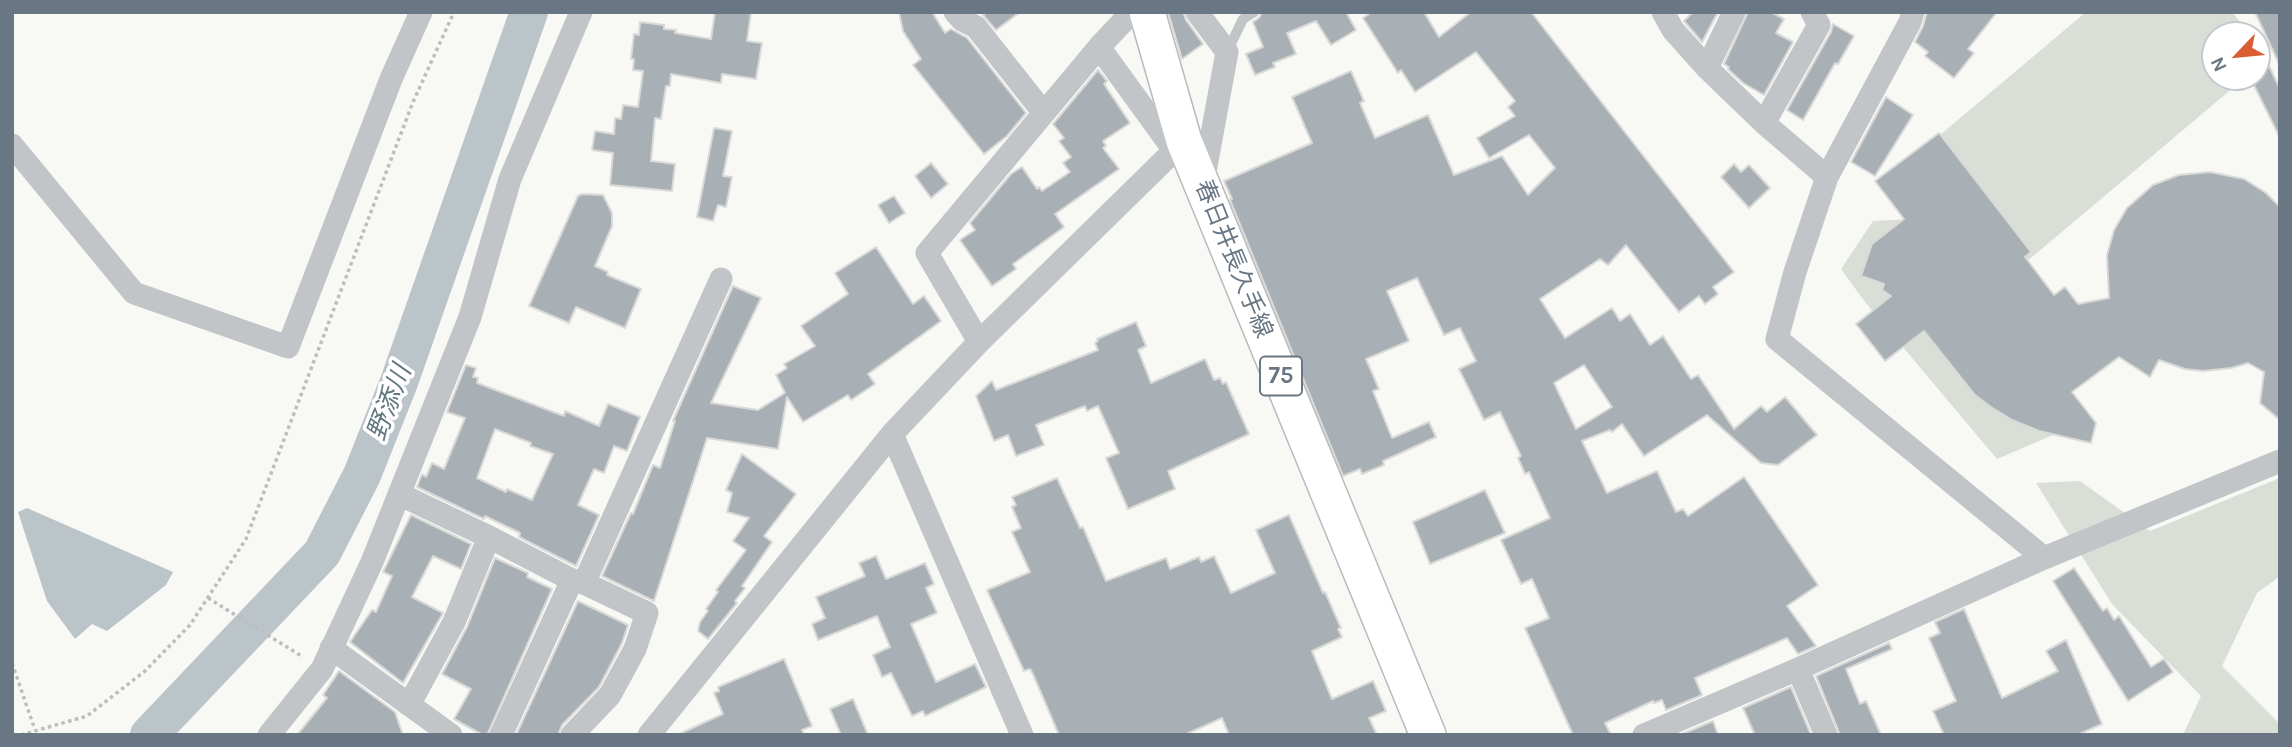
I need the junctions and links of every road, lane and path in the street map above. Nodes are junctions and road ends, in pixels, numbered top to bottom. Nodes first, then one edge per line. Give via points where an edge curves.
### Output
1 (421, 12) edge
2 (454, 12) edge
3 (581, 12) edge
4 (955, 12) edge
5 (1132, 12) edge
6 (1147, 12) edge
7 (1197, 12) edge
8 (1254, 12) edge
9 (1662, 12) edge
10 (1734, 12) edge
11 (1812, 12) edge
12 (1913, 12) edge
13 (1099, 47) junction
14 (1227, 52) junction
15 (1707, 68) junction
16 (1043, 112) junction
17 (1764, 122) junction
18 (12, 145) edge
19 (1179, 145) junction
20 (1828, 177) junction
21 (1203, 186) junction
22 (721, 279) dead end
23 (979, 342) junction
24 (892, 434) junction
25 (2280, 461) edge
26 (399, 494) junction
27 (489, 537) junction
28 (2045, 558) junction
29 (578, 581) junction
30 (208, 598) junction
31 (327, 659) junction
32 (12, 663) edge
33 (1798, 669) junction
34 (409, 705) junction
35 (36, 731) junction
36 (654, 732) edge
37 (21, 735) edge
38 (269, 735) edge
39 (451, 735) edge
40 (501, 735) edge
41 (572, 735) edge
42 (1022, 735) edge
43 (1428, 735) edge
44 (1644, 735) edge
45 (1826, 735) edge

1 - 18 street via 288,347 134,293
2 - 30 path via 413,102 246,539
3 - 26 street via 510,179 470,317
4 - 16 street via 976,27
5 - 13 street
6 - 19 main road, 春日井長久手線 / 75
7 - 14 street
8 - 14 lane via 1243,19
9 - 15 street
10 - 15 street
11 - 17 street via 1819,25
12 - 20 street
13 - 16 street
13 - 19 street
14 - 21 street
15 - 17 street
16 - 23 street via 927,253
17 - 20 street
19 - 21 main road, 春日井長久手線 / 75
19 - 23 street
20 - 28 street via 1777,339
21 - 43 main road, 春日井長久手線 / 75
22 - 29 street
23 - 24 street
24 - 36 street
24 - 42 street
25 - 28 street
26 - 27 street
26 - 31 street
27 - 29 street
27 - 34 street via 454,622
28 - 33 street
29 - 40 street
29 - 41 street via 647,613 635,649 610,695
30 - 31 path
30 - 35 path via 191,625 145,671 87,716
31 - 34 street
31 - 38 street
32 - 35 path
33 - 44 street
33 - 45 street
34 - 39 street
35 - 37 path

